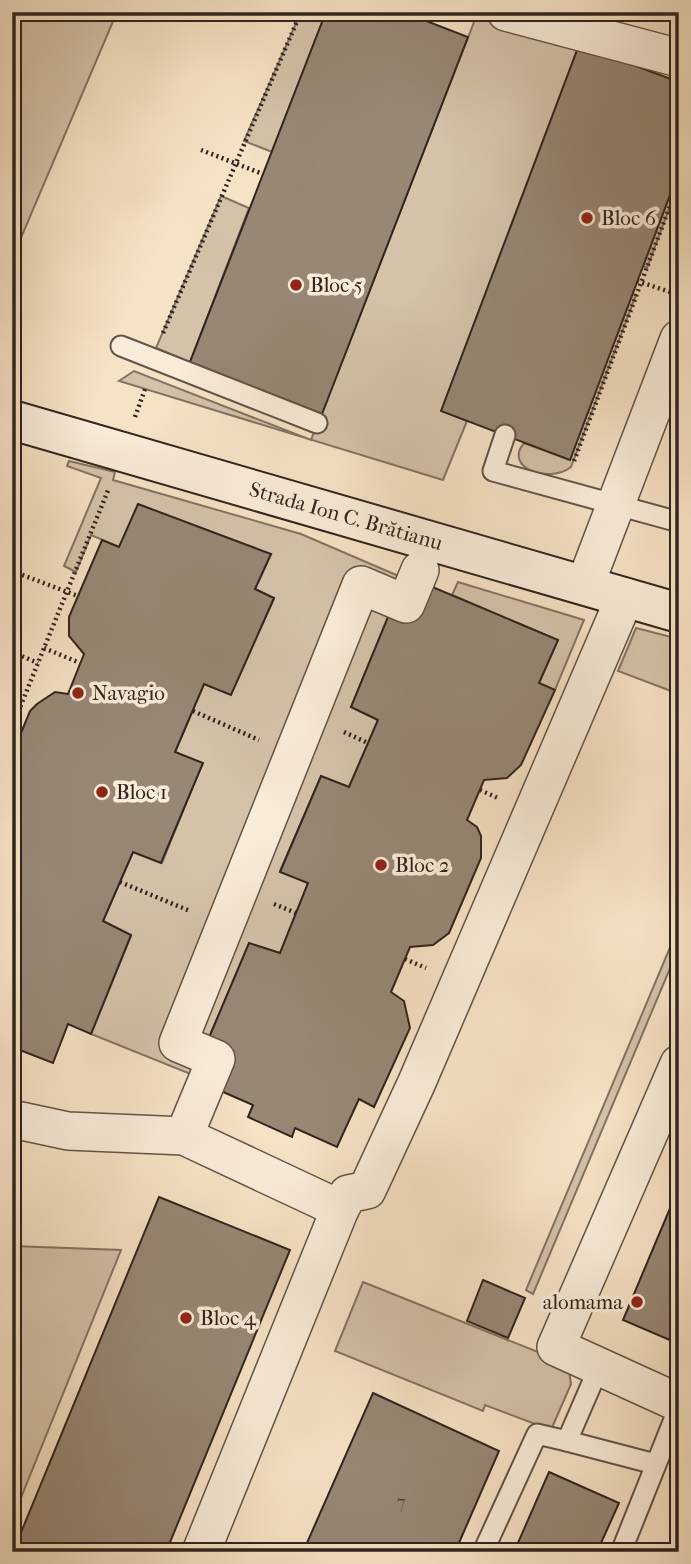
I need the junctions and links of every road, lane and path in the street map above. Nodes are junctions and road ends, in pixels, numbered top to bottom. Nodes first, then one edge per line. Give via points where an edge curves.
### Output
1 (301, 12) edge
2 (506, 12) edge
3 (679, 58) edge
4 (201, 150) dead end
5 (234, 162) junction
6 (263, 174) dead end
7 (679, 182) edge
8 (639, 281) junction
9 (679, 295) edge
10 (162, 335) dead end
11 (679, 339) edge
12 (121, 346) dead end
13 (12, 420) edge
14 (317, 423) dead end
15 (505, 435) dead end
16 (574, 461) dead end
17 (112, 480) dead end
18 (615, 506) junction
19 (679, 522) edge
20 (420, 570) dead end
21 (12, 571) edge
22 (585, 585) junction
23 (67, 592) junction
24 (78, 596) dead end
25 (625, 597) junction
26 (679, 612) edge
27 (44, 648) junction
28 (12, 652) edge
29 (38, 663) junction
30 (80, 663) dead end
31 (193, 711) dead end
32 (12, 727) edge
33 (293, 755) junction
34 (120, 882) dead end
35 (225, 926) junction
36 (679, 1064) edge
37 (12, 1119) edge
38 (184, 1136) junction
39 (340, 1209) junction
40 (599, 1367) junction
41 (679, 1405) edge
42 (567, 1441) junction
43 (655, 1464) junction
44 (201, 1552) edge
45 (483, 1552) edge
46 (621, 1552) edge

1 - 5 path
2 - 3 street
4 - 5 path
5 - 6 path
5 - 10 path
7 - 8 path
8 - 9 path
8 - 16 path
11 - 18 street
12 - 14 lane
13 - 22 street, Strada Ion C. Brătianu
15 - 18 lane via 493,471
17 - 23 path
18 - 19 lane
18 - 22 street
20 - 33 street via 406,604 361,584
21 - 23 path
22 - 25 street, Strada Ion C. Brătianu
23 - 24 path
23 - 27 path
25 - 26 street, Strada Ion C. Brătianu
25 - 39 street via 373,1178 367,1190 348,1195
27 - 29 path
27 - 30 path
28 - 29 path
29 - 32 path
31 - 33 path
33 - 35 street
34 - 35 path
35 - 38 street via 178,1043 216,1059
36 - 40 street via 556,1347
37 - 38 street via 68,1131
38 - 39 street
39 - 44 street
40 - 41 street
40 - 42 lane
41 - 43 lane
42 - 43 lane
42 - 45 lane via 537,1434
43 - 46 lane

